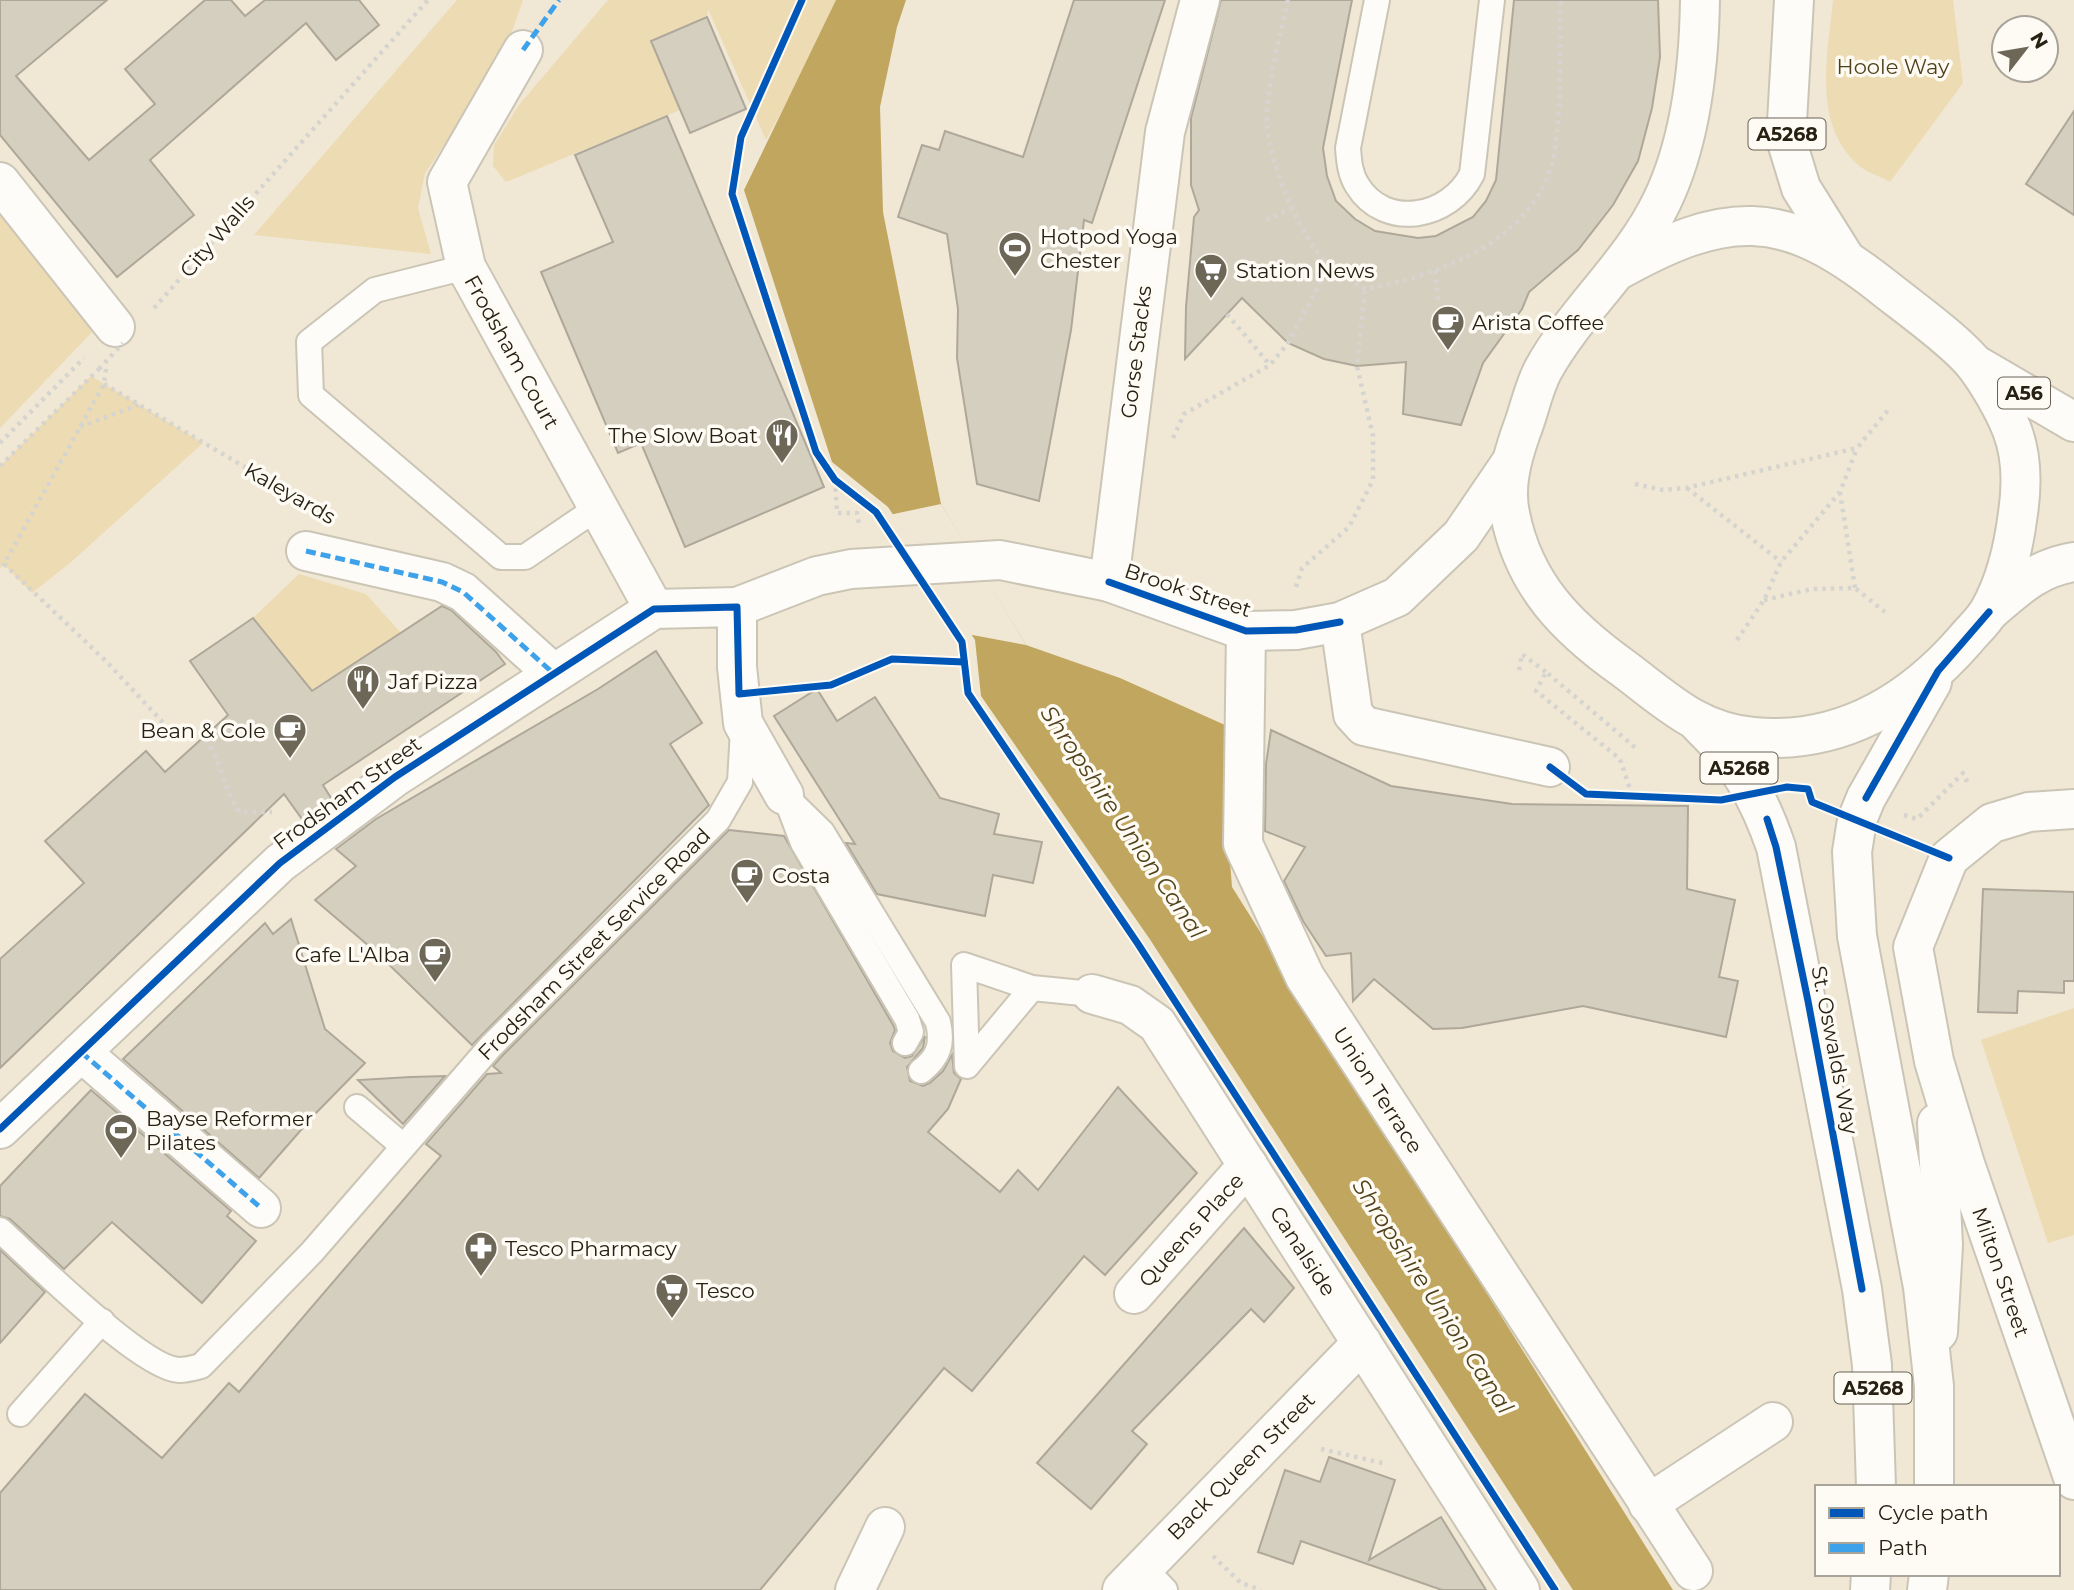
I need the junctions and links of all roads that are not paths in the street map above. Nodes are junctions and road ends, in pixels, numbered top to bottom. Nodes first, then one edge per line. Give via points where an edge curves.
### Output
1 (1200, 0) edge
2 (1377, 0) edge
3 (1492, 0) edge
4 (1688, 0) edge
5 (1700, 0) edge
6 (1794, 0) edge
7 (1700, 40) junction
8 (523, 50) dead end
9 (0, 183) edge
10 (1843, 255) junction
11 (466, 267) junction
12 (1618, 271) junction
13 (123, 334) road end
14 (1974, 364) junction
15 (2074, 422) edge
16 (1510, 464) junction
17 (597, 508) junction
18 (306, 551) dead end
19 (2074, 562) edge
20 (1109, 582) junction
21 (737, 607) junction
22 (654, 609) junction
23 (1989, 612) junction
24 (1340, 622) junction
25 (1246, 631) junction
26 (1938, 671) junction
27 (553, 673) junction
28 (743, 723) junction
29 (1699, 724) junction
30 (1550, 767) dead end
31 (784, 795) junction
32 (2074, 809) edge
33 (1032, 988) dead end
34 (1092, 994) joint
35 (905, 1044) dead end
36 (81, 1052) junction
37 (1934, 1061) junction
38 (922, 1071) dead end
39 (357, 1107) dead end
40 (0, 1129) edge
41 (403, 1146) junction
42 (1248, 1165) junction
43 (261, 1208) dead end
44 (0, 1230) edge
45 (1134, 1294) dead end
46 (102, 1321) junction
47 (1362, 1343) junction
48 (1934, 1386) junction
49 (20, 1414) dead end
50 (1773, 1422) dead end
51 (2074, 1480) edge
52 (1876, 1485) edge
53 (1934, 1485) edge
54 (1648, 1504) junction
55 (886, 1527) dead end
56 (1693, 1571) dead end
57 (1143, 1582) edge
58 (855, 1590) edge
59 (1520, 1590) edge

1 - 20 main road, Gorse Stacks via 1165,132
2 - 3 lane via 1348,148 1350,170 1357,187 1370,199 1385,208 1417,214 1456,198 1472,174
4 - 7 main road
5 - 7 main road, A5268
6 - 10 main road, A5268 via 1786,139 1801,188
7 - 12 main road, A5268 via 1683,144 1661,203
8 - 11 main road, Frodsham Court via 447,182
9 - 13 main road
10 - 12 main road, A5268 via 1788,229 1735,224 1669,242
10 - 14 main road, A5268
11 - 17 main road, Frodsham Court
11 - 17 lane via 375,290 309,342 311,395 501,557 525,557
12 - 16 main road, A5268 via 1542,372
14 - 15 main road, A56
14 - 23 main road, A5268 via 2012,430 2022,482 2015,540
16 - 24 main road, Brook Street via 1461,536 1397,597
16 - 29 main road via 1509,511 1524,558 1545,599 1585,640
17 - 22 main road, Frodsham Court
18 - 27 main road, Kaleyards via 442,582 463,592
19 - 23 main road via 2050,566
20 - 21 main road via 1000,560 899,566 817,576
20 - 25 main road, Brook Street
21 - 22 main road
21 - 28 main road
22 - 27 main road, Frodsham Street
23 - 26 main road
24 - 25 main road, Brook Street via 1296,631
24 - 30 main road via 1353,715 1364,726
25 - 54 main road, Union Terrace via 1243,844 1305,977
26 - 29 main road via 1895,704 1848,727 1796,739 1748,737
26 - 48 main road, St. Oswalds Way / A5268 via 1866,798 1852,852 1857,936 1921,1274
27 - 36 main road, Frodsham Street via 395,777 281,863
28 - 31 main road
28 - 41 lane, Frodsham Street Service Road via 740,782 718,820 491,1046
29 - 52 main road, St. Oswalds Way / A5268 via 1730,754 1755,791 1776,847 1863,1289 1872,1364
31 - 35 lane via 803,843 907,1019 911,1032
31 - 38 lane via 822,832 938,1022 942,1037 938,1054
32 - 37 main road, Milton Street via 2029,812 1992,823 1949,858 1913,947
33 - 34 lane, Canalside
34 - 42 main road, Canalside via 1130,1005 1157,1024
36 - 40 main road, Frodsham Street
36 - 43 main road
37 - 48 main road, Milton Street via 1943,1245
37 - 51 main road, Milton Street via 1999,1268
39 - 41 lane
41 - 46 lane, Frodsham Street Service Road via 312,1252 201,1366 177,1370 153,1360
42 - 45 main road, Queens Place
42 - 47 main road, Canalside
44 - 46 lane
46 - 49 lane
47 - 57 main road, Back Queen Street
47 - 59 main road, Canalside
48 - 53 main road, St. Oswalds Way / A5268
50 - 54 main road
54 - 56 main road, Union Terrace
55 - 58 main road

